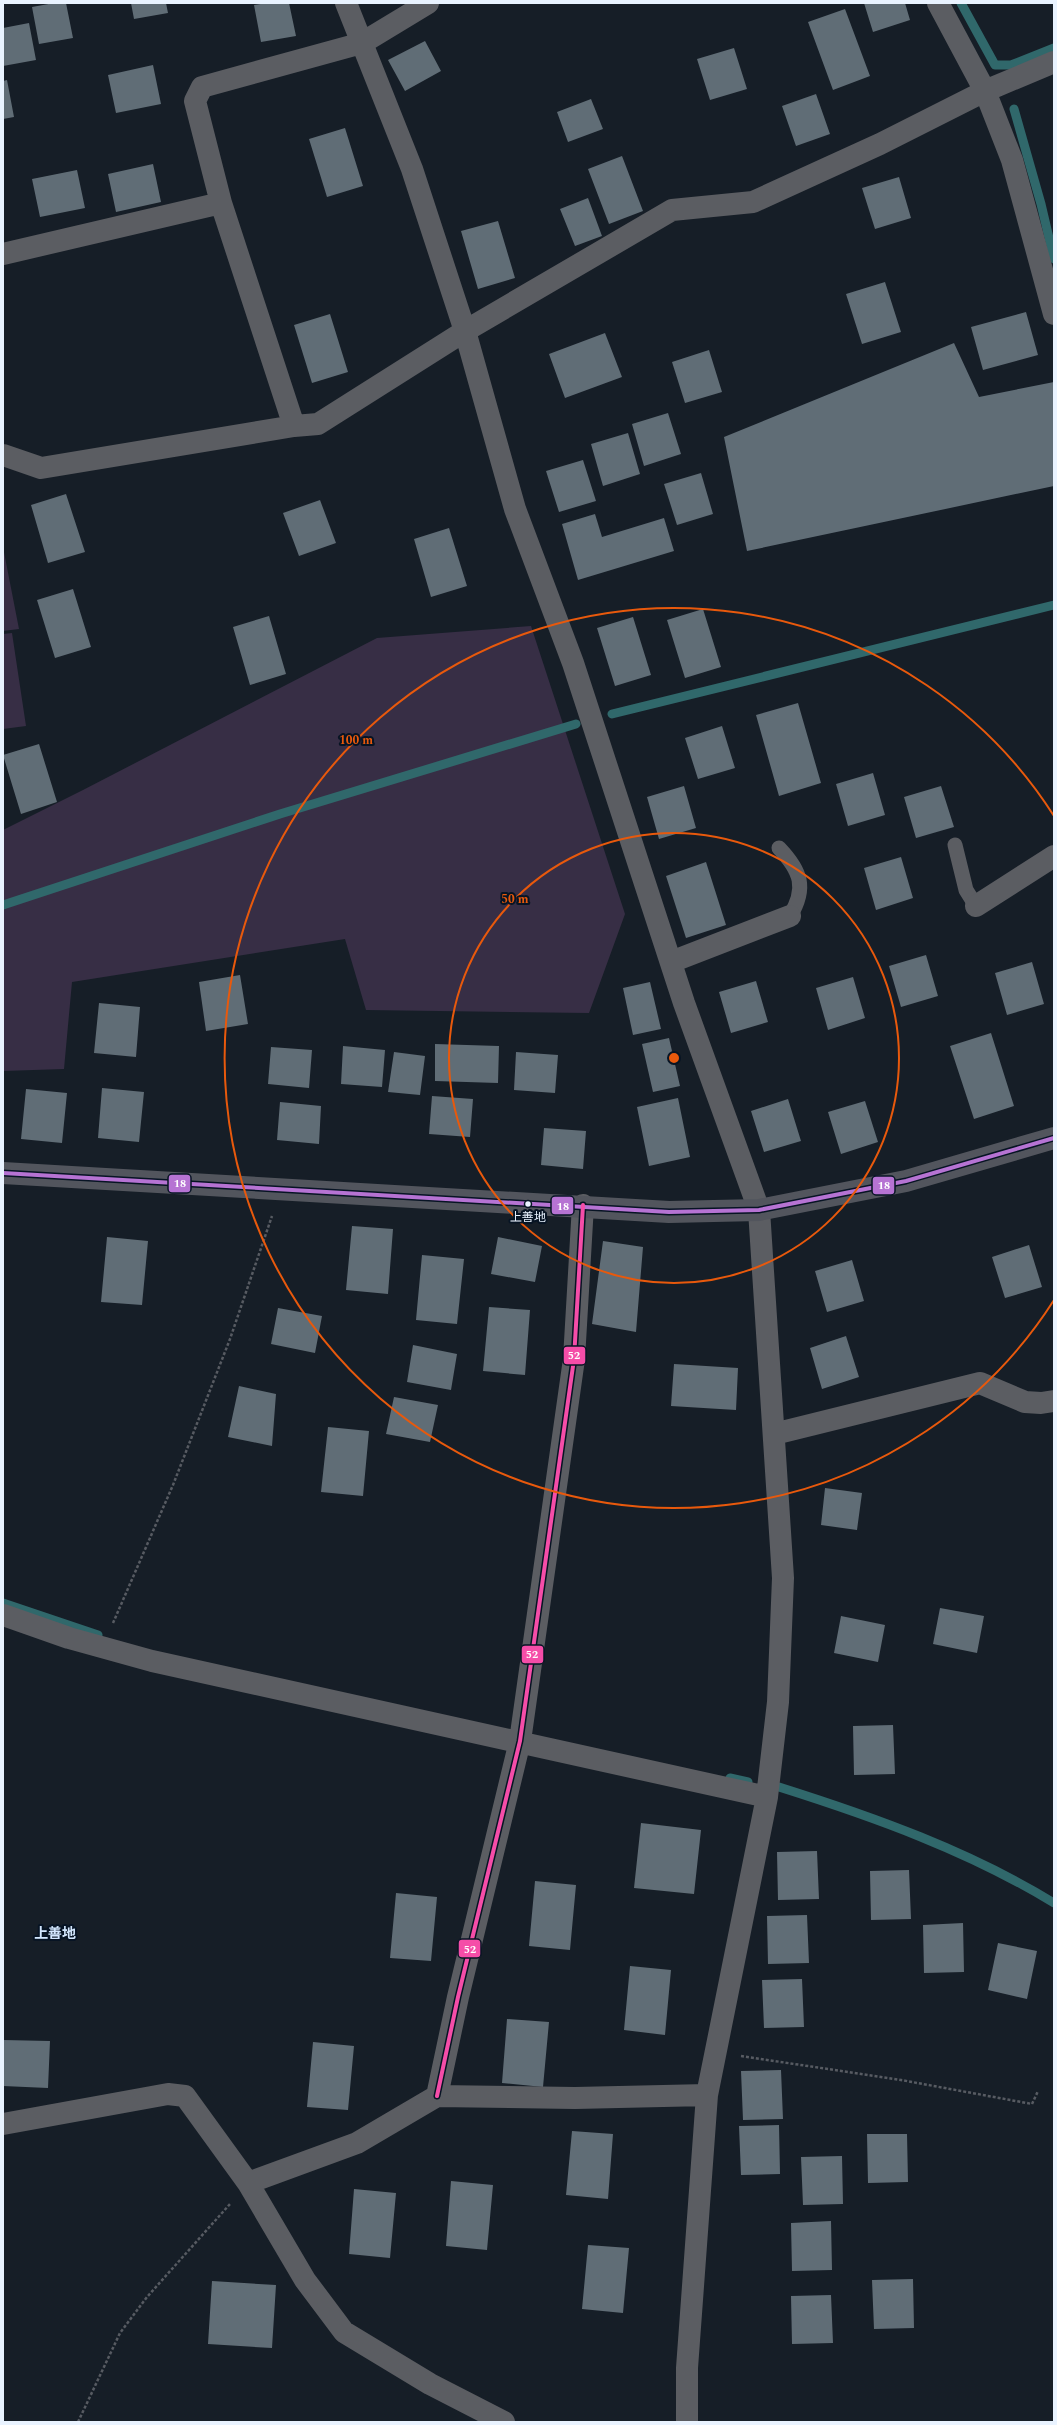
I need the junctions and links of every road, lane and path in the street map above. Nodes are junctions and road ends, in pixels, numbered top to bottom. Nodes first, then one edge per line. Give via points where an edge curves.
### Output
1 (346, 3) edge
2 (428, 3) edge
3 (938, 3) edge
4 (362, 43) junction
5 (1054, 62) edge
6 (985, 91) junction
7 (221, 203) junction
8 (3, 254) edge
9 (1054, 314) edge
10 (465, 331) junction
11 (294, 426) junction
12 (3, 455) edge
13 (955, 846) dead end
14 (779, 848) dead end
15 (1054, 856) edge
16 (976, 906) joint
17 (790, 916) joint
18 (671, 962) junction
19 (1054, 1138) edge
20 (3, 1173) edge
21 (281, 1190) junction
22 (583, 1205) junction
23 (759, 1210) junction
24 (1054, 1401) edge
25 (774, 1434) junction
26 (3, 1615) edge
27 (103, 1647) junction
28 (520, 1741) junction
29 (767, 1797) junction
30 (714, 2052) junction
31 (1038, 2091) dead end
32 (707, 2095) junction
33 (437, 2096) junction
34 (3, 2124) edge
35 (248, 2183) junction
36 (78, 2422) edge
37 (504, 2422) edge
38 (687, 2422) edge

1 - 4 street
2 - 4 street
3 - 6 street
4 - 7 street via 202,87 196,101
4 - 10 street via 412,169
5 - 6 street
6 - 9 street via 1012,160
6 - 10 street via 880,144 753,202 672,210
7 - 8 street
7 - 11 street
10 - 11 street via 318,424
10 - 18 street via 515,509 573,663
11 - 12 street via 41,468
13 - 16 lane via 966,890
14 - 17 lane via 795,866 801,891 797,906
15 - 16 street
17 - 18 street
18 - 23 street
19 - 23 street via 906,1181
20 - 21 street
21 - 22 street
21 - 27 path via 174,1485
22 - 23 street via 669,1212
22 - 28 street via 574,1359
23 - 25 street
24 - 25 street via 1025,1402 980,1383
25 - 29 street via 783,1578 778,1702
26 - 27 street
27 - 28 street via 152,1661
28 - 29 street
28 - 33 street via 458,1997
29 - 30 street
30 - 31 path via 901,2080 1032,2104
30 - 32 street
32 - 33 street via 576,2098
32 - 38 street via 687,2368
33 - 35 street via 357,2143
34 - 35 street via 168,2094 186,2096
35 - 36 path via 147,2297 120,2333
35 - 37 street via 305,2280 344,2332 417,2376

